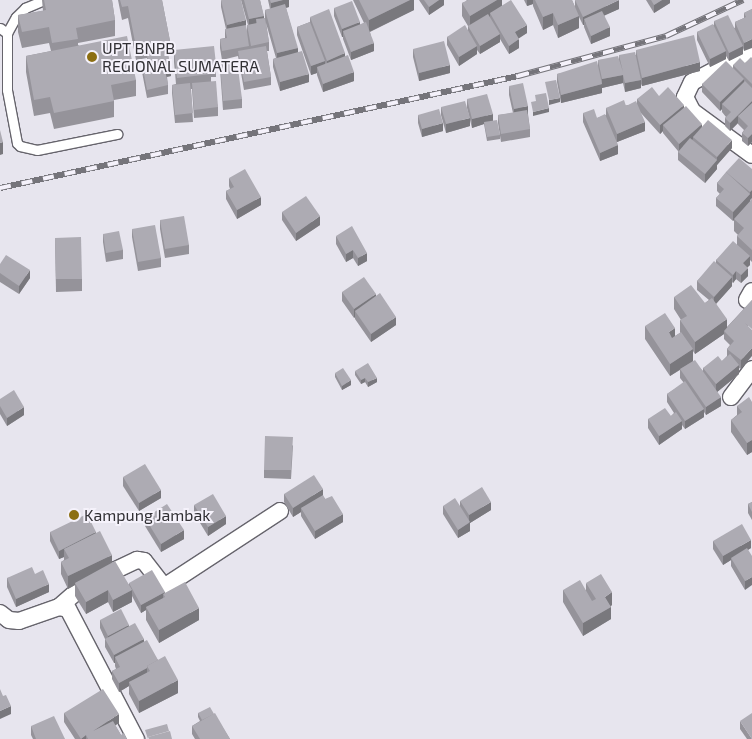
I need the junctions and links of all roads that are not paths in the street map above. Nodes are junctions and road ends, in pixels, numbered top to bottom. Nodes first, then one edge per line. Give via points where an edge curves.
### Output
1 (44, 0) edge
2 (3, 30) edge
3 (752, 53) edge
4 (117, 134) dead end
5 (752, 155) edge
6 (752, 369) edge
7 (731, 397) dead end
8 (280, 511) dead end
9 (59, 607) junction
10 (0, 613) edge
11 (136, 739) edge

1 - 2 lane via 25,8
2 - 4 lane via 7,90 20,146 37,150
3 - 5 street via 692,82 685,97 692,111
6 - 7 street
8 - 9 street via 167,585 161,583 146,562 137,560 84,585
9 - 10 street via 19,621 10,620
9 - 11 street via 68,609

